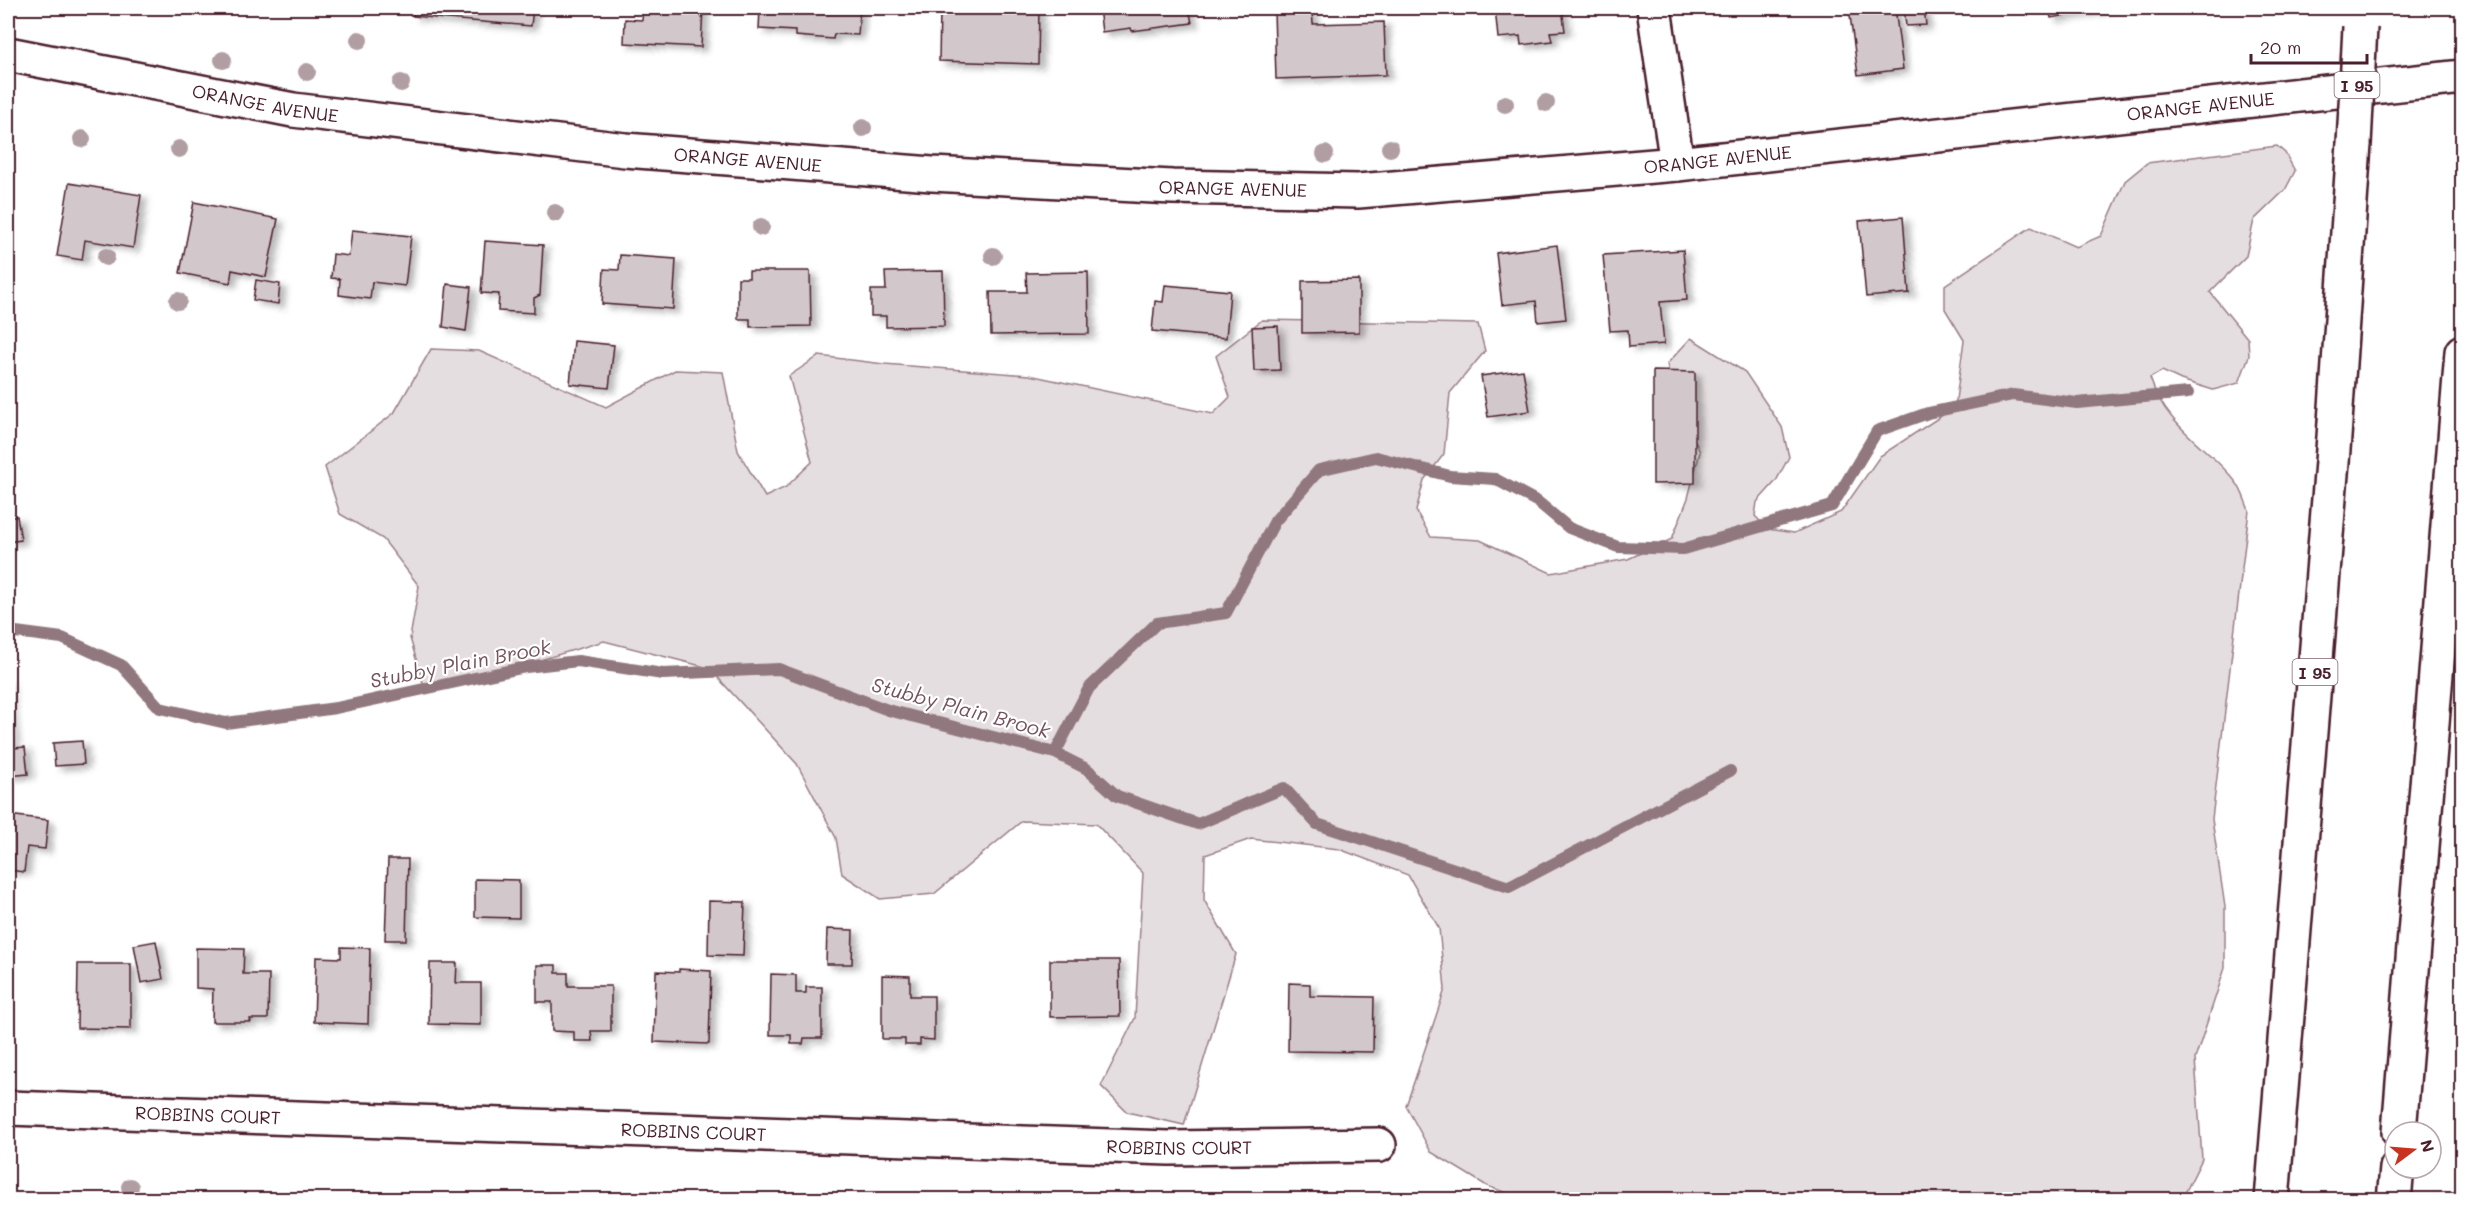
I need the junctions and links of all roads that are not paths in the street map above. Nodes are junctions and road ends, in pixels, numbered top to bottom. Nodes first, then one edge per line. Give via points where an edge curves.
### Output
1 (1654, 8) edge
2 (2360, 17) edge
3 (8, 54) edge
4 (2463, 76) edge
5 (1677, 164) junction
6 (2463, 352) edge
7 (8, 1108) edge
8 (2400, 1120) edge
9 (1379, 1145) dead end
10 (2396, 1180) edge
11 (2272, 1200) edge
12 (2394, 1200) edge

1 - 5 main road
2 - 11 main road, I 95, bridge via 2333,449
3 - 5 main road, ORANGE AVENUE via 293,110 625,150 932,174 1172,188 1358,190
4 - 5 main road, ORANGE AVENUE
6 - 8 main road
7 - 9 main road, ROBBINS COURT via 1169,1148
10 - 12 main road

